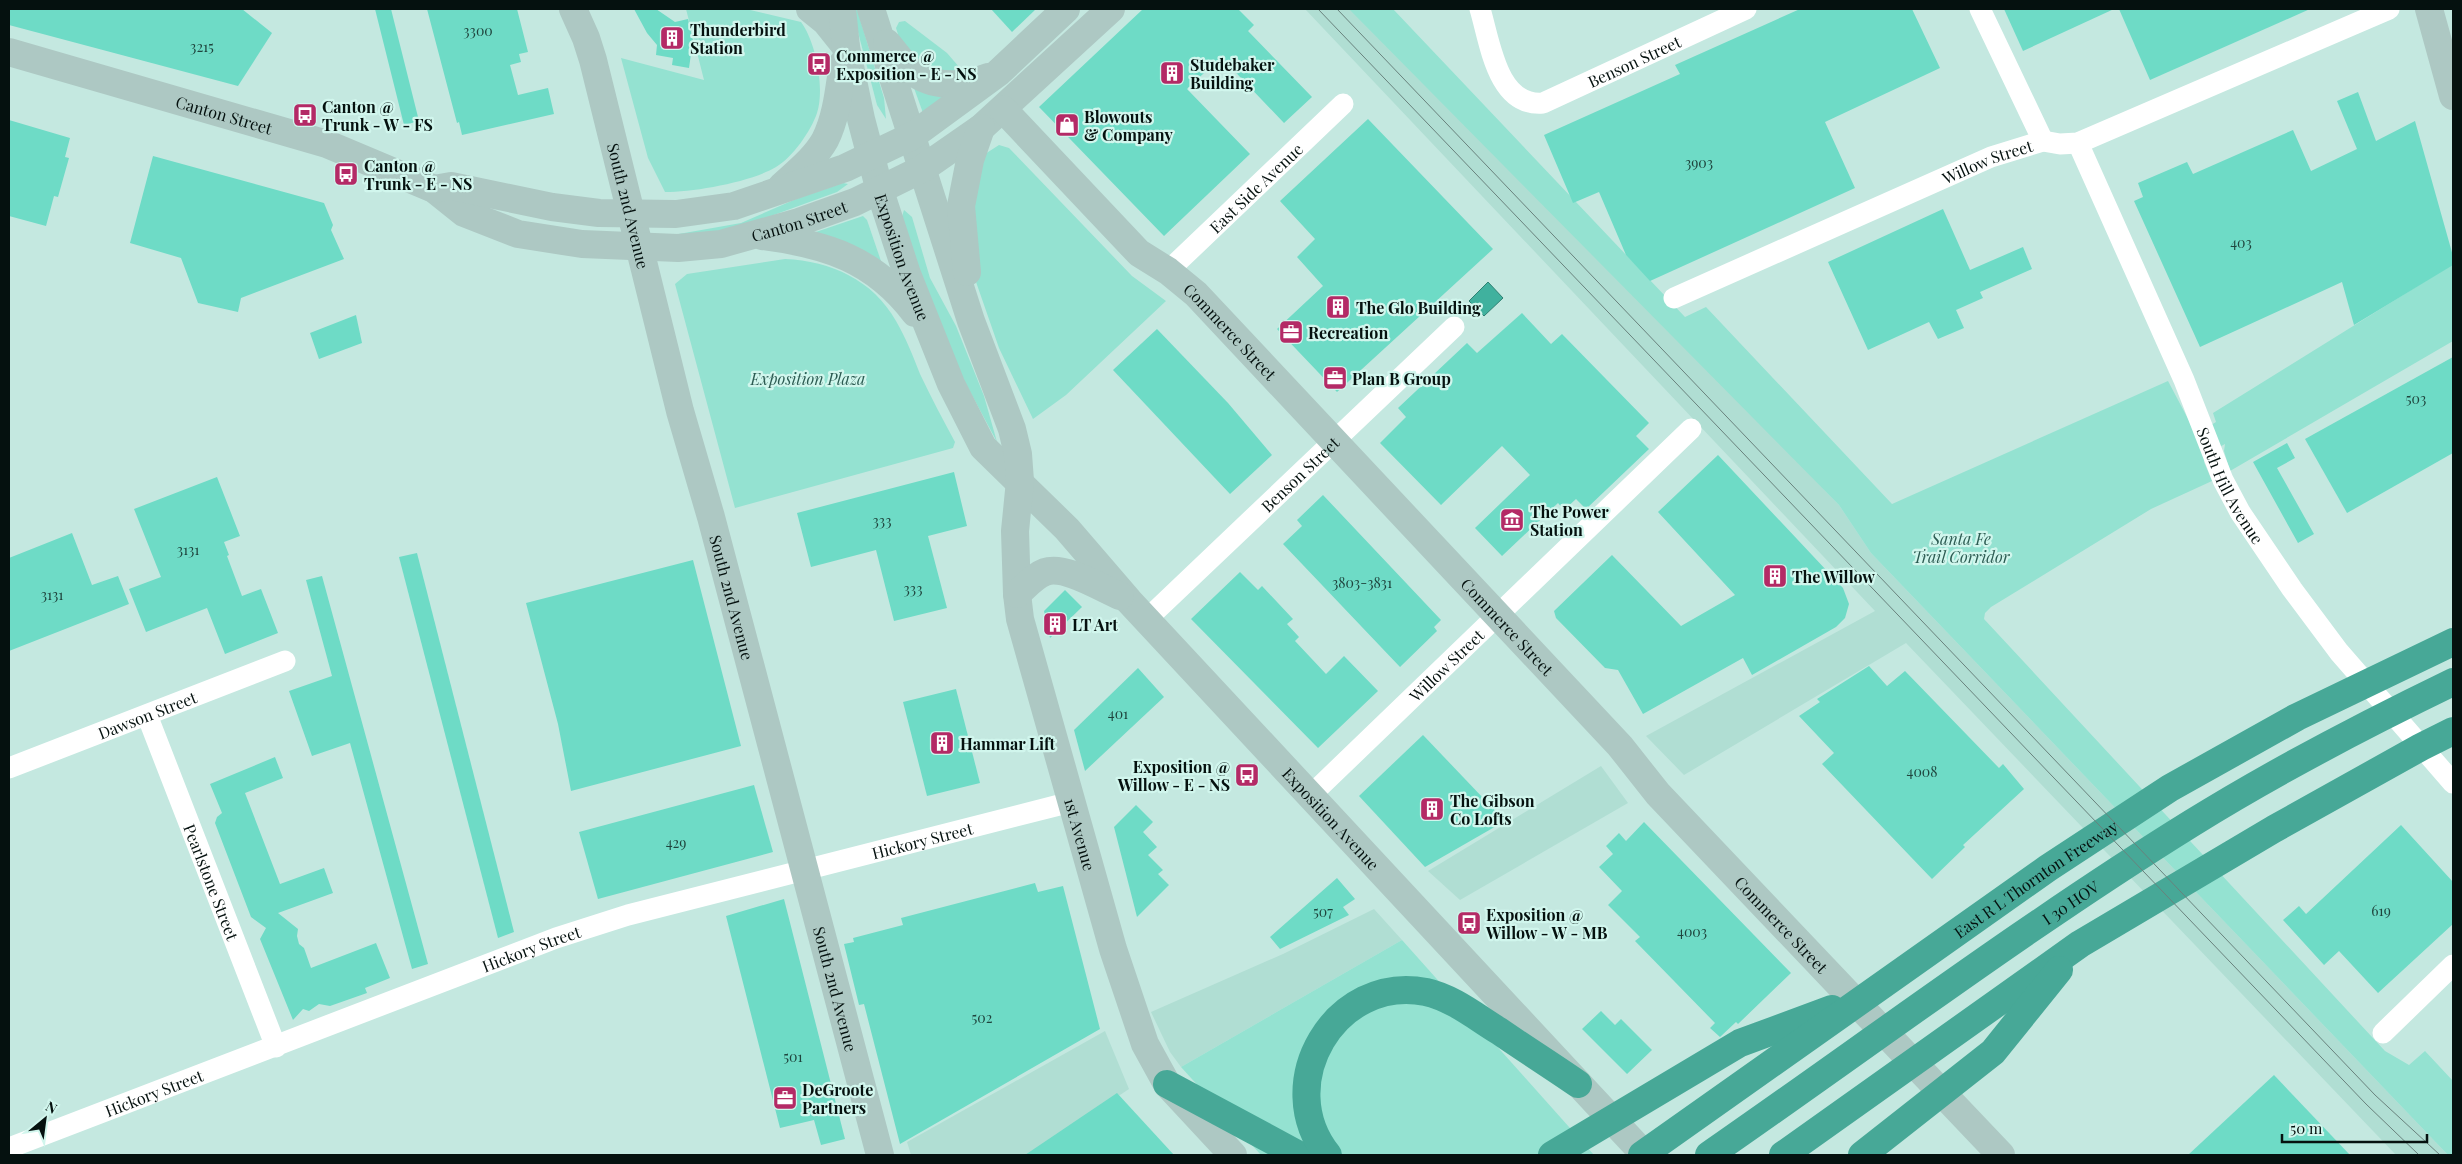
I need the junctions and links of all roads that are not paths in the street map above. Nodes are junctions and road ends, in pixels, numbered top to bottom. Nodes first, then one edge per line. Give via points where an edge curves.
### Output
1 (574, 9) edge
2 (585, 9) edge
3 (810, 9) edge
4 (841, 9) edge
5 (871, 9) edge
6 (1066, 9) edge
7 (1111, 9) edge
8 (1480, 9) edge
9 (1746, 9) edge
10 (1980, 9) edge
11 (2389, 9) edge
12 (2428, 9) edge
13 (880, 34) junction
14 (586, 38) junction
15 (846, 47) junction
16 (9, 52) edge
17 (2449, 65) edge
18 (998, 73) junction
19 (2453, 96) edge
20 (1343, 104) dead end
21 (1004, 109) junction
22 (981, 128) junction
23 (912, 136) junction
24 (2042, 141) junction
25 (2078, 143) junction
26 (870, 158) junction
27 (922, 169) junction
28 (434, 189) junction
29 (880, 191) junction
30 (775, 192) junction
31 (632, 215) junction
32 (753, 235) junction
33 (642, 248) junction
34 (1168, 271) junction
35 (1674, 298) dead end
36 (971, 321) junction
37 (1454, 327) dead end
38 (930, 333) junction
39 (1691, 429) dead end
40 (1334, 441) junction
41 (1020, 480) junction
42 (1017, 594) junction
43 (1138, 610) junction
44 (1498, 615) junction
45 (2448, 642) edge
46 (285, 661) dead end
47 (2453, 682) edge
48 (2453, 698) edge
49 (147, 715) junction
50 (2453, 731) edge
51 (2421, 747) junction
52 (2453, 750) edge
53 (9, 768) edge
54 (2453, 784) edge
55 (1310, 796) junction
56 (1071, 802) junction
57 (804, 872) junction
58 (2080, 944) junction
59 (2453, 965) edge
60 (1869, 996) junction
61 (2383, 1033) dead end
62 (276, 1047) junction
63 (1167, 1084) junction
64 (1578, 1084) junction
65 (9, 1148) edge
66 (1997, 1154) edge
67 (880, 1155) edge
68 (1233, 1155) edge
69 (1299, 1155) edge
70 (1328, 1155) edge
71 (1552, 1155) edge
72 (1643, 1155) edge
73 (1709, 1155) edge
74 (1737, 1155) edge
75 (1783, 1155) edge
76 (1862, 1155) edge

1 - 14 main road, South 2nd Avenue
2 - 14 main road, South 2nd Avenue
3 - 15 main road via 826,22
4 - 15 main road, Exposition Avenue
5 - 13 main road
6 - 18 main road, Canton Street
7 - 21 main road, Canton Street
8 - 9 street, Benson Street via 1501,76 1508,88 1531,104 1543,103
10 - 24 street
11 - 25 street, Willow Street
12 - 17 main road
13 - 18 main road via 910,70 941,84 976,82
13 - 23 main road
14 - 31 main road, South 2nd Avenue
15 - 26 main road, Exposition Avenue
15 - 30 main road via 835,110 824,141 809,161
16 - 28 main road, Canton Street via 327,144
17 - 19 main road
18 - 23 main road, Canton Street
20 - 34 street, East Side Avenue
21 - 22 main road, Canton Street
21 - 34 main road, Commerce Street via 1139,253
22 - 27 main road, Canton Street
22 - 36 main road via 970,160 961,206
23 - 26 main road, Canton Street
23 - 27 main road
24 - 25 street, Willow Street
24 - 35 street, Willow Street via 1991,157
25 - 54 street, South Hill Avenue via 2184,380 2222,480 2240,512 2339,652
26 - 29 main road, Exposition Avenue
26 - 30 main road, Canton Street
27 - 29 main road, Canton Street
27 - 36 main road
28 - 31 main road, Canton Street via 451,186 552,207
28 - 33 main road, Canton Street via 464,213 518,234 555,241
29 - 32 main road, Canton Street via 838,209
29 - 38 main road, Exposition Avenue
30 - 31 main road, Canton Street via 734,206 676,214
31 - 33 main road, South 2nd Avenue
32 - 33 main road, Canton Street via 721,244
32 - 38 main road via 821,246 852,258 881,276 900,293
33 - 57 main road, South 2nd Avenue via 680,411
34 - 40 main road, Commerce Street via 1196,294
36 - 41 main road via 1012,429
37 - 40 street, Benson Street
38 - 41 main road, Exposition Avenue via 979,440
39 - 44 street, Willow Street
40 - 43 street, Benson Street
40 - 44 main road, Commerce Street
41 - 42 main road, 1st Avenue via 1015,531
41 - 43 main road, Exposition Avenue
42 - 43 main road via 1045,572 1055,571 1078,576
42 - 56 main road, 1st Avenue via 1020,618
43 - 55 main road, Exposition Avenue
44 - 55 street, Willow Street
44 - 66 main road, Commerce Street via 1620,746 1658,794
45 - 60 highway, East R L Thornton Freeway via 2297,717 2170,788 2048,868
46 - 49 street, Dawson Street
47 - 73 highway, I 30 HOV via 2329,744 2184,828 2083,894
48 - 74 highway, I 30 HOV via 2322,765 2191,842 2124,885
49 - 53 street, Dawson Street
49 - 62 street, Pearlstone Street
50 - 51 highway
51 - 52 highway
51 - 58 highway via 2274,829
55 - 64 main road, Exposition Avenue
56 - 57 street, Hickory Street
56 - 63 main road, 1st Avenue via 1113,949 1145,1044
57 - 62 street, Hickory Street via 628,915 556,938
57 - 67 main road, South 2nd Avenue
58 - 75 highway
58 - 76 highway via 1993,1052
59 - 61 street
60 - 71 highway via 1740,1043
60 - 72 highway, East R L Thornton Freeway
62 - 65 street, Hickory Street
63 - 68 main road, 1st Avenue
63 - 69 highway
64 - 70 highway via 1459,1005 1427,992 1388,991 1370,996 1351,1005 1335,1020 1310,1066 1307,1111 1316,1137
64 - 72 main road, Exposition Avenue

